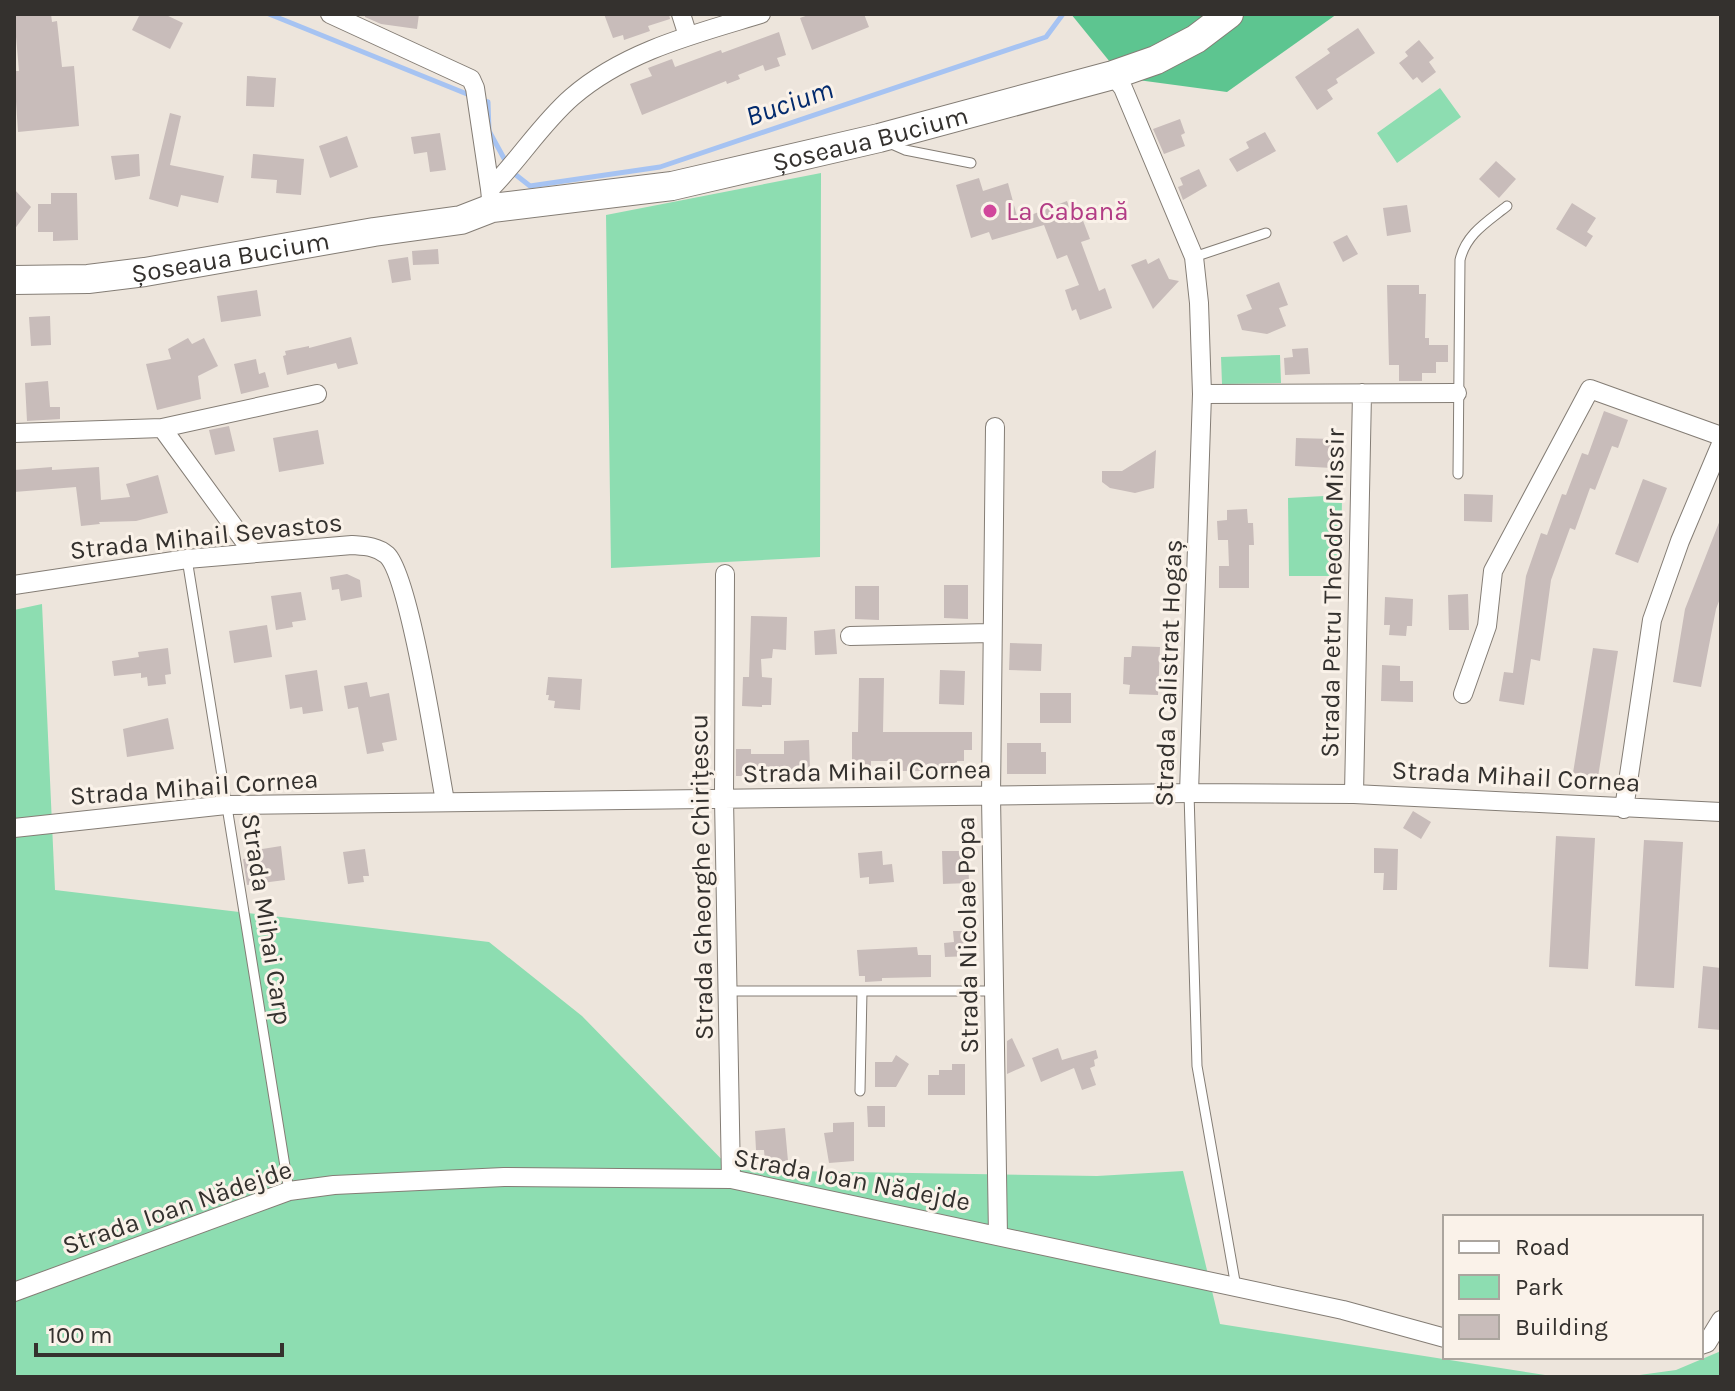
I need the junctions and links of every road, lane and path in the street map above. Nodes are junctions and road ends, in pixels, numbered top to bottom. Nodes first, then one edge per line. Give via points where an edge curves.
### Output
1 (330, 14) edge
2 (681, 14) edge
3 (761, 14) edge
4 (1229, 14) edge
5 (688, 36) junction
6 (1113, 75) junction
7 (879, 138) junction
8 (971, 163) dead end
9 (491, 198) junction
10 (1507, 206) dead end
11 (1266, 233) dead end
12 (1194, 257) junction
13 (14, 264) edge
14 (14, 280) edge
15 (1362, 393) junction
16 (1457, 393) junction
17 (317, 394) dead end
18 (1202, 394) junction
19 (995, 427) dead end
20 (162, 428) junction
21 (14, 433) edge
22 (1721, 436) edge
23 (1721, 444) edge
24 (1458, 474) dead end
25 (253, 553) junction
26 (187, 559) junction
27 (725, 574) dead end
28 (14, 585) edge
29 (991, 633) junction
30 (850, 636) dead end
31 (1463, 694) dead end
32 (1189, 793) junction
33 (1354, 794) junction
34 (991, 796) junction
35 (724, 799) junction
36 (445, 801) junction
37 (226, 805) junction
38 (1624, 809) junction
39 (1721, 812) edge
40 (14, 828) edge
41 (729, 991) junction
42 (862, 991) junction
43 (992, 991) junction
44 (860, 1091) dead end
45 (731, 1179) junction
46 (289, 1191) junction
47 (998, 1236) junction
48 (1236, 1287) junction
49 (14, 1292) edge
50 (1721, 1320) edge
51 (1443, 1337) edge
52 (1703, 1344) edge

1 - 9 street via 471,79
2 - 5 street
3 - 5 street
4 - 6 main road, Șoseaua Bucium via 1183,46
5 - 9 street via 622,62 573,96
6 - 7 main road, Șoseaua Bucium
6 - 12 street, Strada Calistrat Hogaș
7 - 8 lane via 905,150
7 - 9 main road, Șoseaua Bucium via 672,186
9 - 13 main road, Șoseaua Bucium via 144,256
9 - 14 main road, Șoseaua Bucium via 461,220 145,272
10 - 16 lane via 1463,248
11 - 12 lane
12 - 18 street, Strada Calistrat Hogaș
15 - 16 street, Strada Petru Theodor Missir
15 - 18 street, Strada Petru Theodor Missir
15 - 33 street, Strada Petru Theodor Missir
16 - 24 lane
17 - 20 street
18 - 32 street, Strada Calistrat Hogaș
19 - 29 street, Strada Nicolae Popa
20 - 21 street
20 - 25 street
22 - 31 street via 1590,389 1493,571 1487,626
23 - 38 street via 1652,620
25 - 26 street, Strada Mihail Sevastos
25 - 36 street, Strada Mihail Sevastos via 369,546 393,563 407,602
26 - 28 street, Strada Mihail Sevastos
26 - 37 lane, Strada Mihai Carp
27 - 35 street, Strada Gheorghe Chirițescu
29 - 30 street
29 - 34 street, Strada Nicolae Popa
32 - 33 street, Strada Mihail Cornea
32 - 34 street, Strada Mihail Cornea
32 - 48 lane, Strada Calistrat Hogaș via 1197,1066
33 - 38 street, Strada Mihail Cornea
34 - 35 street, Strada Mihail Cornea
34 - 43 street, Strada Nicolae Popa
35 - 36 street, Strada Mihail Cornea
35 - 41 street, Strada Gheorghe Chirițescu
36 - 37 street, Strada Mihail Cornea
37 - 40 street, Strada Mihail Cornea
37 - 46 lane, Strada Mihai Carp
38 - 39 street, Strada Mihail Cornea
41 - 42 lane
41 - 45 street, Strada Gheorghe Chirițescu
42 - 43 lane
42 - 44 lane
43 - 47 street, Strada Nicolae Popa
45 - 46 street, Strada Ioan Nădejde via 504,1177
45 - 47 street, Strada Ioan Nădejde
46 - 49 street, Strada Ioan Nădejde
47 - 48 street, Strada Ioan Nădejde
48 - 51 street, Strada Ioan Nădejde
50 - 52 street

